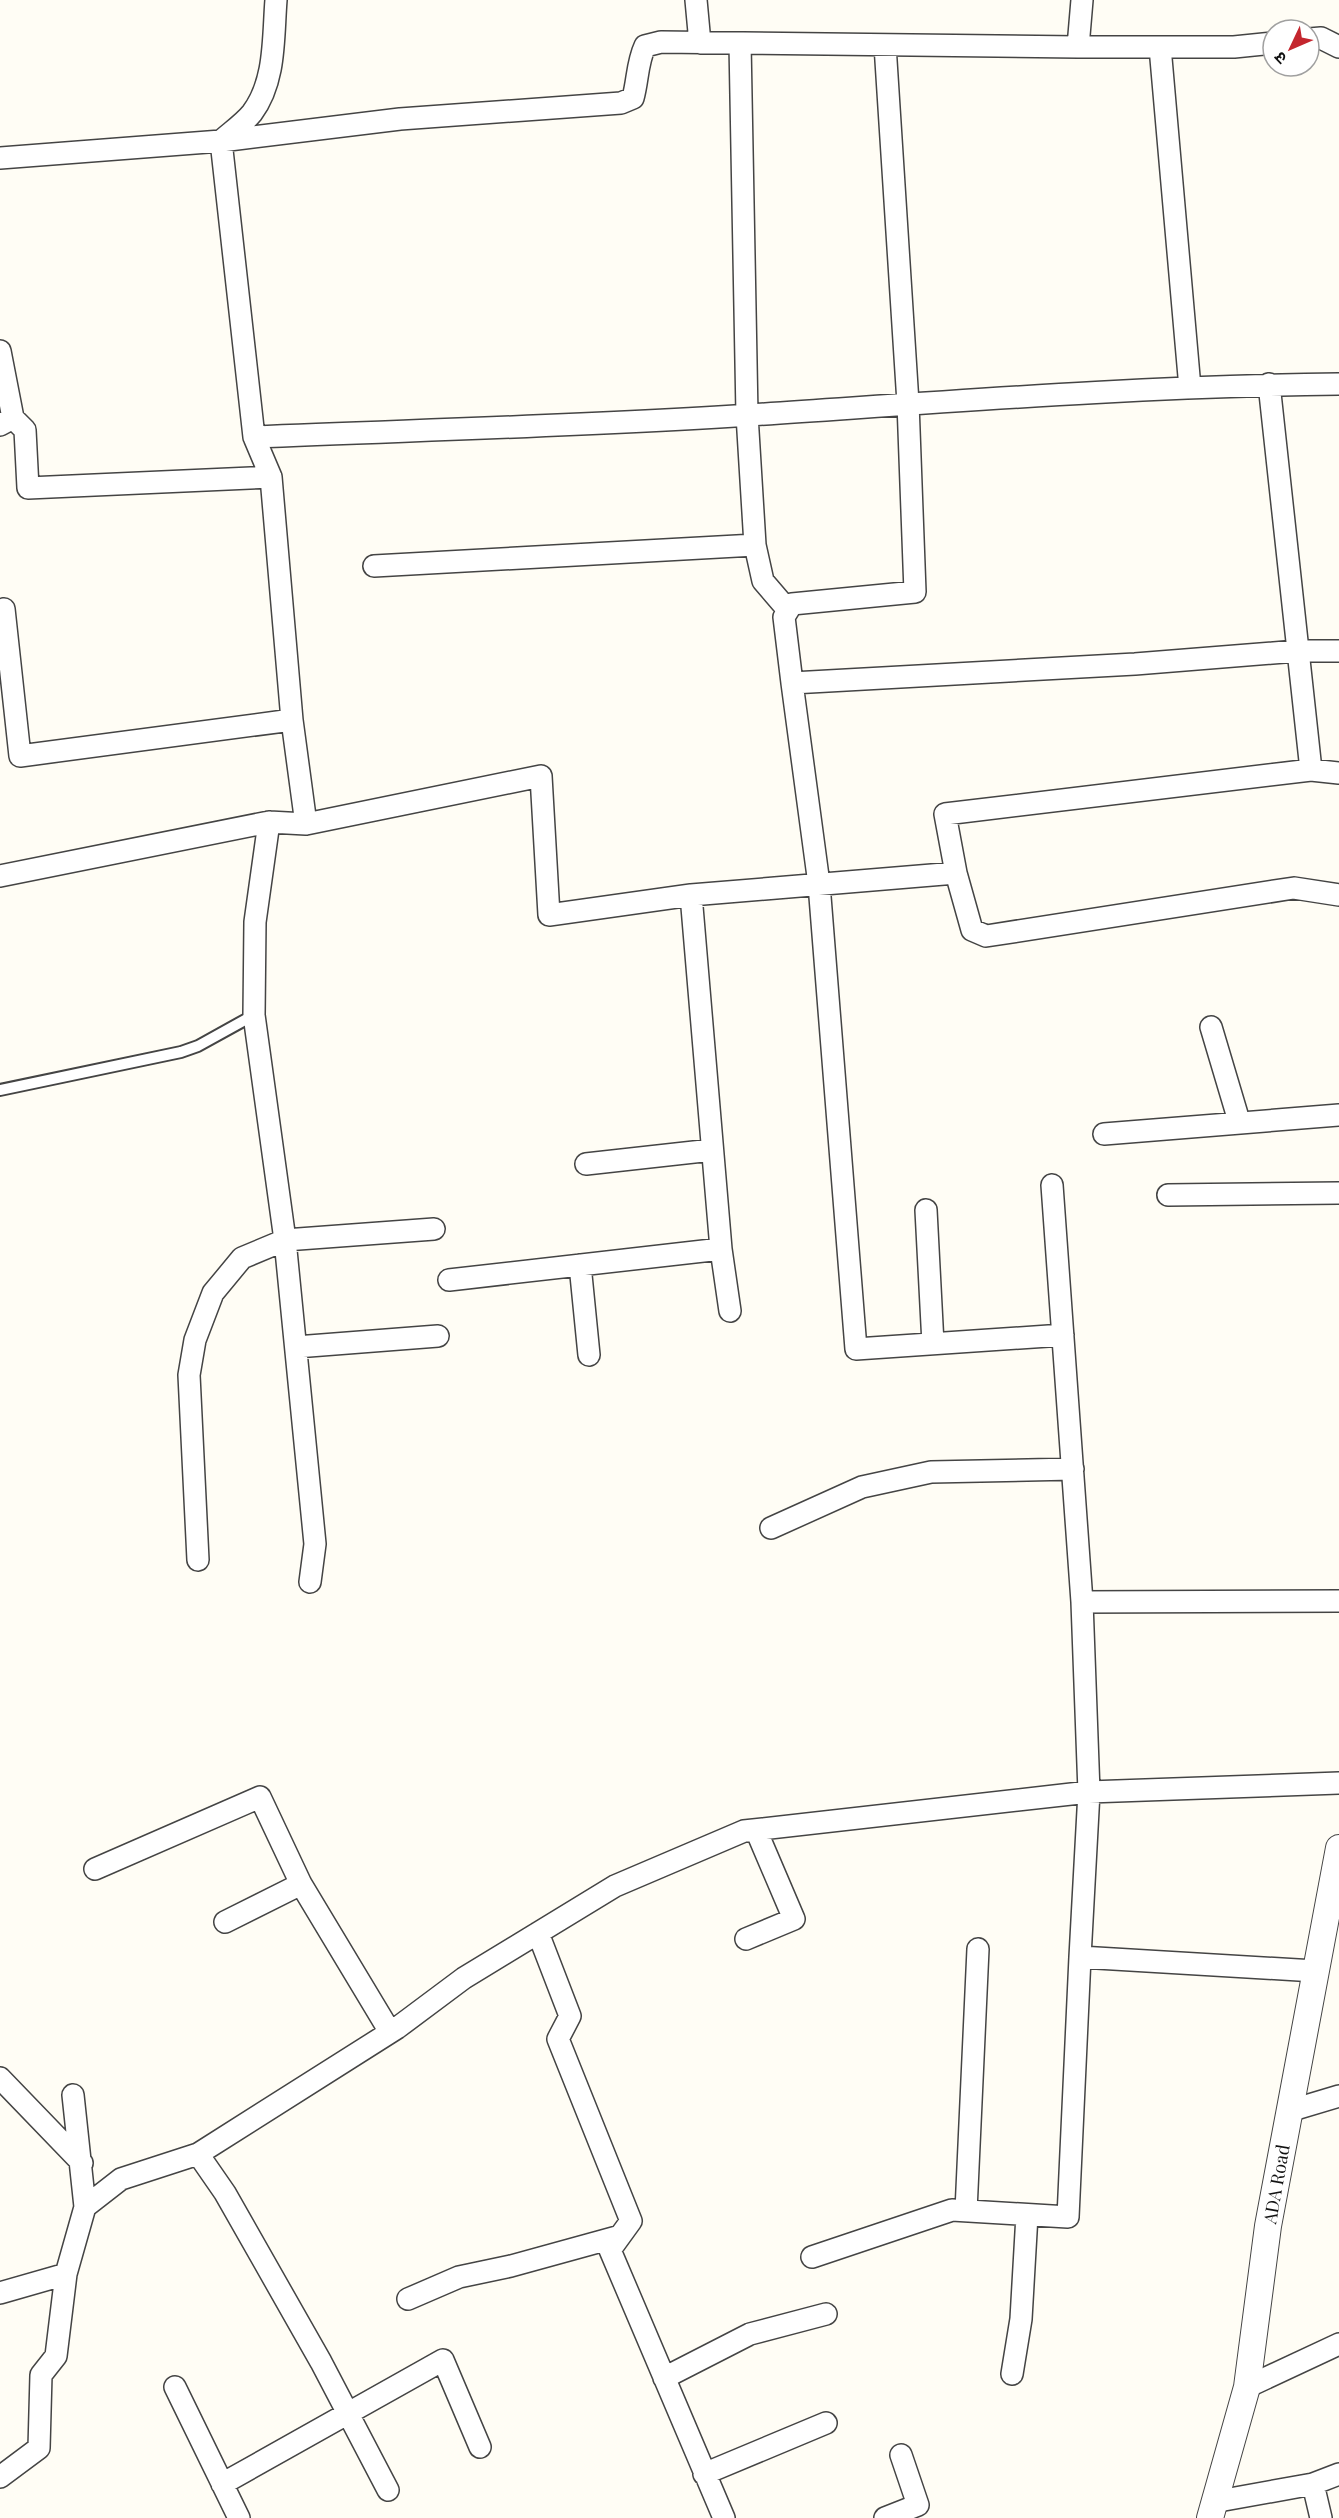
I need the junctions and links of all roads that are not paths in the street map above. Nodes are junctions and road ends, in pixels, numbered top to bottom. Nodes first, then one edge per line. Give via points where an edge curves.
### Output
1 (276, 0) edge
2 (696, 0) edge
3 (1082, 0) edge
4 (1321, 38) edge
5 (700, 43) junction
6 (740, 43) junction
7 (1261, 44) edge
8 (885, 45) junction
9 (1339, 46) edge
10 (1078, 47) junction
11 (1160, 47) junction
12 (221, 141) junction
13 (0, 158) edge
14 (0, 351) edge
15 (1269, 384) junction
16 (1339, 384) edge
17 (1190, 388) junction
18 (908, 403) junction
19 (747, 415) junction
20 (7, 422) edge
21 (254, 437) junction
22 (271, 477) junction
23 (755, 545) junction
24 (374, 566) dead end
25 (4, 609) dead end
26 (787, 609) junction
27 (1297, 651) junction
28 (1339, 651) edge
29 (792, 683) junction
30 (292, 720) junction
31 (1311, 770) junction
32 (1339, 773) edge
33 (269, 822) junction
34 (306, 824) junction
35 (956, 873) junction
36 (0, 876) edge
37 (819, 884) junction
38 (691, 895) junction
39 (1339, 895) edge
40 (254, 1015) junction
41 (1211, 1027) dead end
42 (0, 1090) edge
43 (1339, 1115) edge
44 (1239, 1121) junction
45 (1104, 1134) dead end
46 (712, 1150) junction
47 (586, 1164) dead end
48 (1052, 1185) dead end
49 (1339, 1192) edge
50 (1168, 1195) dead end
51 (926, 1210) dead end
52 (434, 1229) dead end
53 (285, 1240) junction
54 (721, 1249) junction
55 (580, 1265) junction
56 (449, 1280) dead end
57 (730, 1311) dead end
58 (1063, 1335) junction
59 (438, 1336) dead end
60 (933, 1344) junction
61 (296, 1347) junction
62 (589, 1354) dead end
63 (1073, 1469) junction
64 (771, 1528) dead end
65 (198, 1560) dead end
66 (310, 1582) dead end
67 (1339, 1601) edge
68 (1082, 1602) junction
69 (1339, 1783) edge
70 (1089, 1792) junction
71 (756, 1830) junction
72 (1339, 1848) edge
73 (95, 1869) dead end
74 (301, 1884) junction
75 (225, 1922) dead end
76 (538, 1933) junction
77 (746, 1939) dead end
78 (978, 1948) dead end
79 (1080, 1957) junction
80 (1315, 1971) junction
81 (390, 2032) junction
82 (0, 2078) edge
83 (73, 2096) dead end
84 (1339, 2096) edge
85 (1289, 2111) junction
86 (198, 2154) junction
87 (82, 2163) junction
88 (85, 2207) junction
89 (966, 2211) junction
90 (1028, 2215) junction
91 (620, 2236) junction
92 (812, 2256) dead end
93 (66, 2274) junction
94 (0, 2293) edge
95 (408, 2299) dead end
96 (826, 2314) dead end
97 (1339, 2344) edge
98 (1012, 2374) dead end
99 (664, 2378) junction
100 (175, 2387) dead end
101 (1247, 2387) junction
102 (348, 2415) junction
103 (826, 2423) dead end
104 (480, 2447) dead end
105 (901, 2455) dead end
106 (705, 2474) junction
107 (1339, 2474) edge
108 (0, 2477) edge
109 (222, 2484) junction
110 (1313, 2484) junction
111 (388, 2490) dead end
112 (1212, 2510) edge
113 (239, 2518) edge
114 (724, 2518) edge
115 (885, 2518) edge
116 (1321, 2518) edge

1 - 12 street via 270,69 263,96 251,114
2 - 5 street
3 - 10 street
4 - 9 street
5 - 6 street
5 - 12 street via 661,42 645,46 638,62 633,98 621,103 400,119
6 - 8 street
6 - 19 street
7 - 11 street
8 - 10 street
8 - 18 street
10 - 11 street
11 - 17 street
12 - 13 street
12 - 21 street
14 - 20 street
15 - 16 street
15 - 17 street
15 - 27 street
17 - 18 street
18 - 19 street
18 - 26 street via 915,592 792,604
19 - 21 street
19 - 23 street
20 - 22 street via 25,430 28,488
21 - 22 street
22 - 30 street
23 - 24 street
23 - 26 street via 763,581
25 - 30 street via 20,756
26 - 29 street via 784,617
27 - 28 street
27 - 29 street
27 - 31 street
29 - 37 street
30 - 34 street
31 - 32 street
31 - 35 street via 945,814
33 - 34 street
33 - 36 street
33 - 40 street via 255,922
34 - 38 street via 541,776 549,915
35 - 37 street
35 - 39 street via 972,930 986,936 1294,888
37 - 38 street
37 - 60 street via 856,1349
38 - 46 street
40 - 42 lane via 181,1052
40 - 53 street
41 - 44 street
43 - 44 street
44 - 45 street
46 - 47 street
46 - 54 street
48 - 58 street
49 - 50 street
51 - 60 street
52 - 53 street
53 - 61 street
53 - 65 street via 242,1258 213,1293 195,1341 189,1387
54 - 55 street
54 - 57 street
55 - 56 street
55 - 62 street
58 - 60 street
58 - 63 street
59 - 61 street
61 - 66 street via 315,1544
63 - 64 street via 931,1472 862,1488
63 - 68 street
67 - 68 street
68 - 70 street
69 - 70 street
70 - 71 street
70 - 79 street
71 - 76 street via 744,1831 615,1886
71 - 77 street via 794,1919
72 - 80 street, ADA Road
73 - 74 street via 260,1797
74 - 75 street
74 - 81 street
76 - 81 street via 464,1978
76 - 91 street via 570,2016 558,2039 631,2221
78 - 89 street
79 - 80 street
79 - 90 street via 1068,2217
80 - 85 street, ADA Road
81 - 86 street
82 - 87 street
83 - 87 street
84 - 85 street
85 - 101 street, ADA Road via 1268,2226
86 - 88 street via 121,2179
86 - 102 street via 225,2193
87 - 88 street
88 - 93 street
89 - 90 street
89 - 92 street via 952,2210
90 - 98 street via 1021,2319
91 - 95 street via 459,2277
91 - 99 street via 610,2250
93 - 94 street
93 - 108 street via 56,2356 41,2375 39,2448
96 - 99 street via 750,2334
97 - 101 street
99 - 106 street
100 - 109 street
101 - 112 street, ADA Road
102 - 104 street via 443,2360
102 - 109 street
102 - 111 street
103 - 106 street
105 - 115 street via 918,2505
106 - 114 street
107 - 110 street
109 - 113 street
110 - 112 street
110 - 116 street

